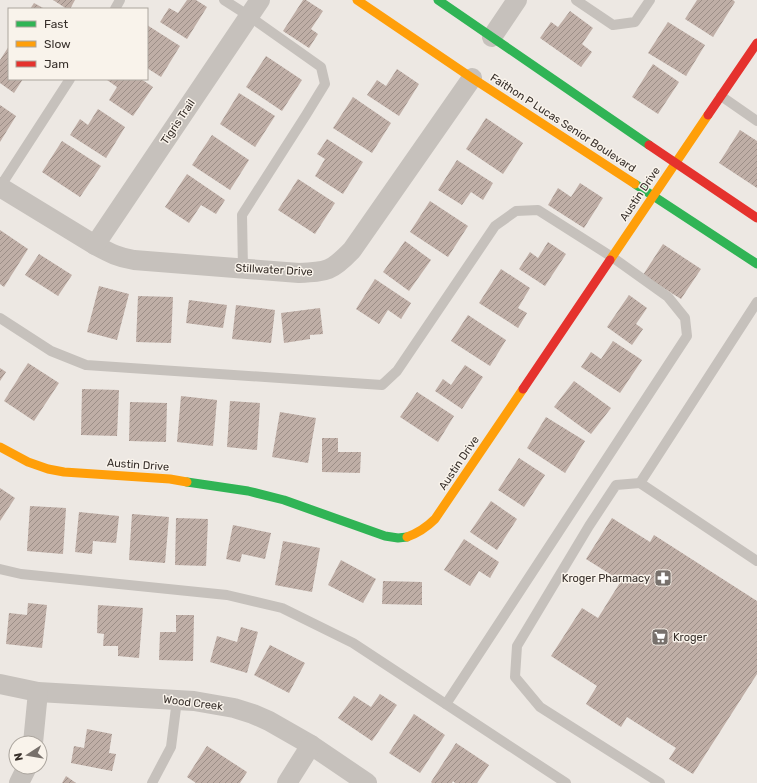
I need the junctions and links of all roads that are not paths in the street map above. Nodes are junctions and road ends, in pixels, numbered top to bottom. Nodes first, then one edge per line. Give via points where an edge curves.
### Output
1 (224, 0) edge
2 (357, 0) edge
3 (438, 0) edge
4 (516, 0) edge
5 (576, 0) edge
6 (650, 0) edge
7 (255, 8) edge
8 (492, 37) junction
9 (757, 43) edge
10 (472, 78) junction
11 (69, 80) edge
12 (721, 96) junction
13 (757, 122) edge
14 (675, 163) junction
15 (0, 187) edge
16 (653, 196) junction
17 (757, 218) edge
18 (95, 245) junction
19 (612, 257) junction
20 (757, 264) edge
21 (243, 269) junction
22 (757, 302) edge
23 (0, 318) edge
24 (0, 447) edge
25 (640, 483) junction
26 (757, 561) edge
27 (0, 569) edge
28 (0, 684) edge
29 (38, 692) junction
30 (177, 700) junction
31 (446, 704) junction
32 (34, 735) edge
33 (311, 745) junction
34 (152, 783) edge
35 (287, 783) edge
36 (367, 783) edge
37 (566, 783) edge
38 (660, 783) edge

1 - 7 lane
2 - 10 street, Faithon P Lucas Senior Boulevard
3 - 8 street
4 - 8 street
5 - 6 lane via 613,25 635,22
7 - 18 street, Tigris Trail
7 - 21 lane via 321,67 325,84 242,215
8 - 14 street
9 - 12 street, Austin Drive
10 - 16 street, Faithon P Lucas Senior Boulevard
10 - 21 street, Stillwater Drive via 352,250 341,262 319,272
11 - 15 lane
12 - 13 lane
12 - 14 street, Austin Drive
14 - 16 street, Austin Drive
14 - 17 street
15 - 18 street, Stillwater Drive
16 - 19 street, Austin Drive
16 - 20 street, Faithon P Lucas Senior Boulevard
18 - 21 street, Stillwater Drive via 121,258
19 - 23 lane via 538,210 516,211 495,226 397,371 382,385 86,365 51,351
19 - 24 street, Austin Drive via 435,519 412,535 398,538 385,536 284,500 248,491 170,479 48,469
19 - 31 lane via 668,297 685,318 687,336
22 - 25 lane
25 - 26 lane
25 - 38 lane via 616,485 589,526 517,646 515,677 540,707
27 - 31 lane via 20,574 226,595 282,608 353,643
28 - 29 street, Wood Creek
29 - 30 street, Wood Creek
29 - 32 street
30 - 33 street, Wood Creek via 234,708 253,714 269,720
30 - 34 lane via 171,747
31 - 37 lane
33 - 35 street
33 - 36 street, Wood Creek

